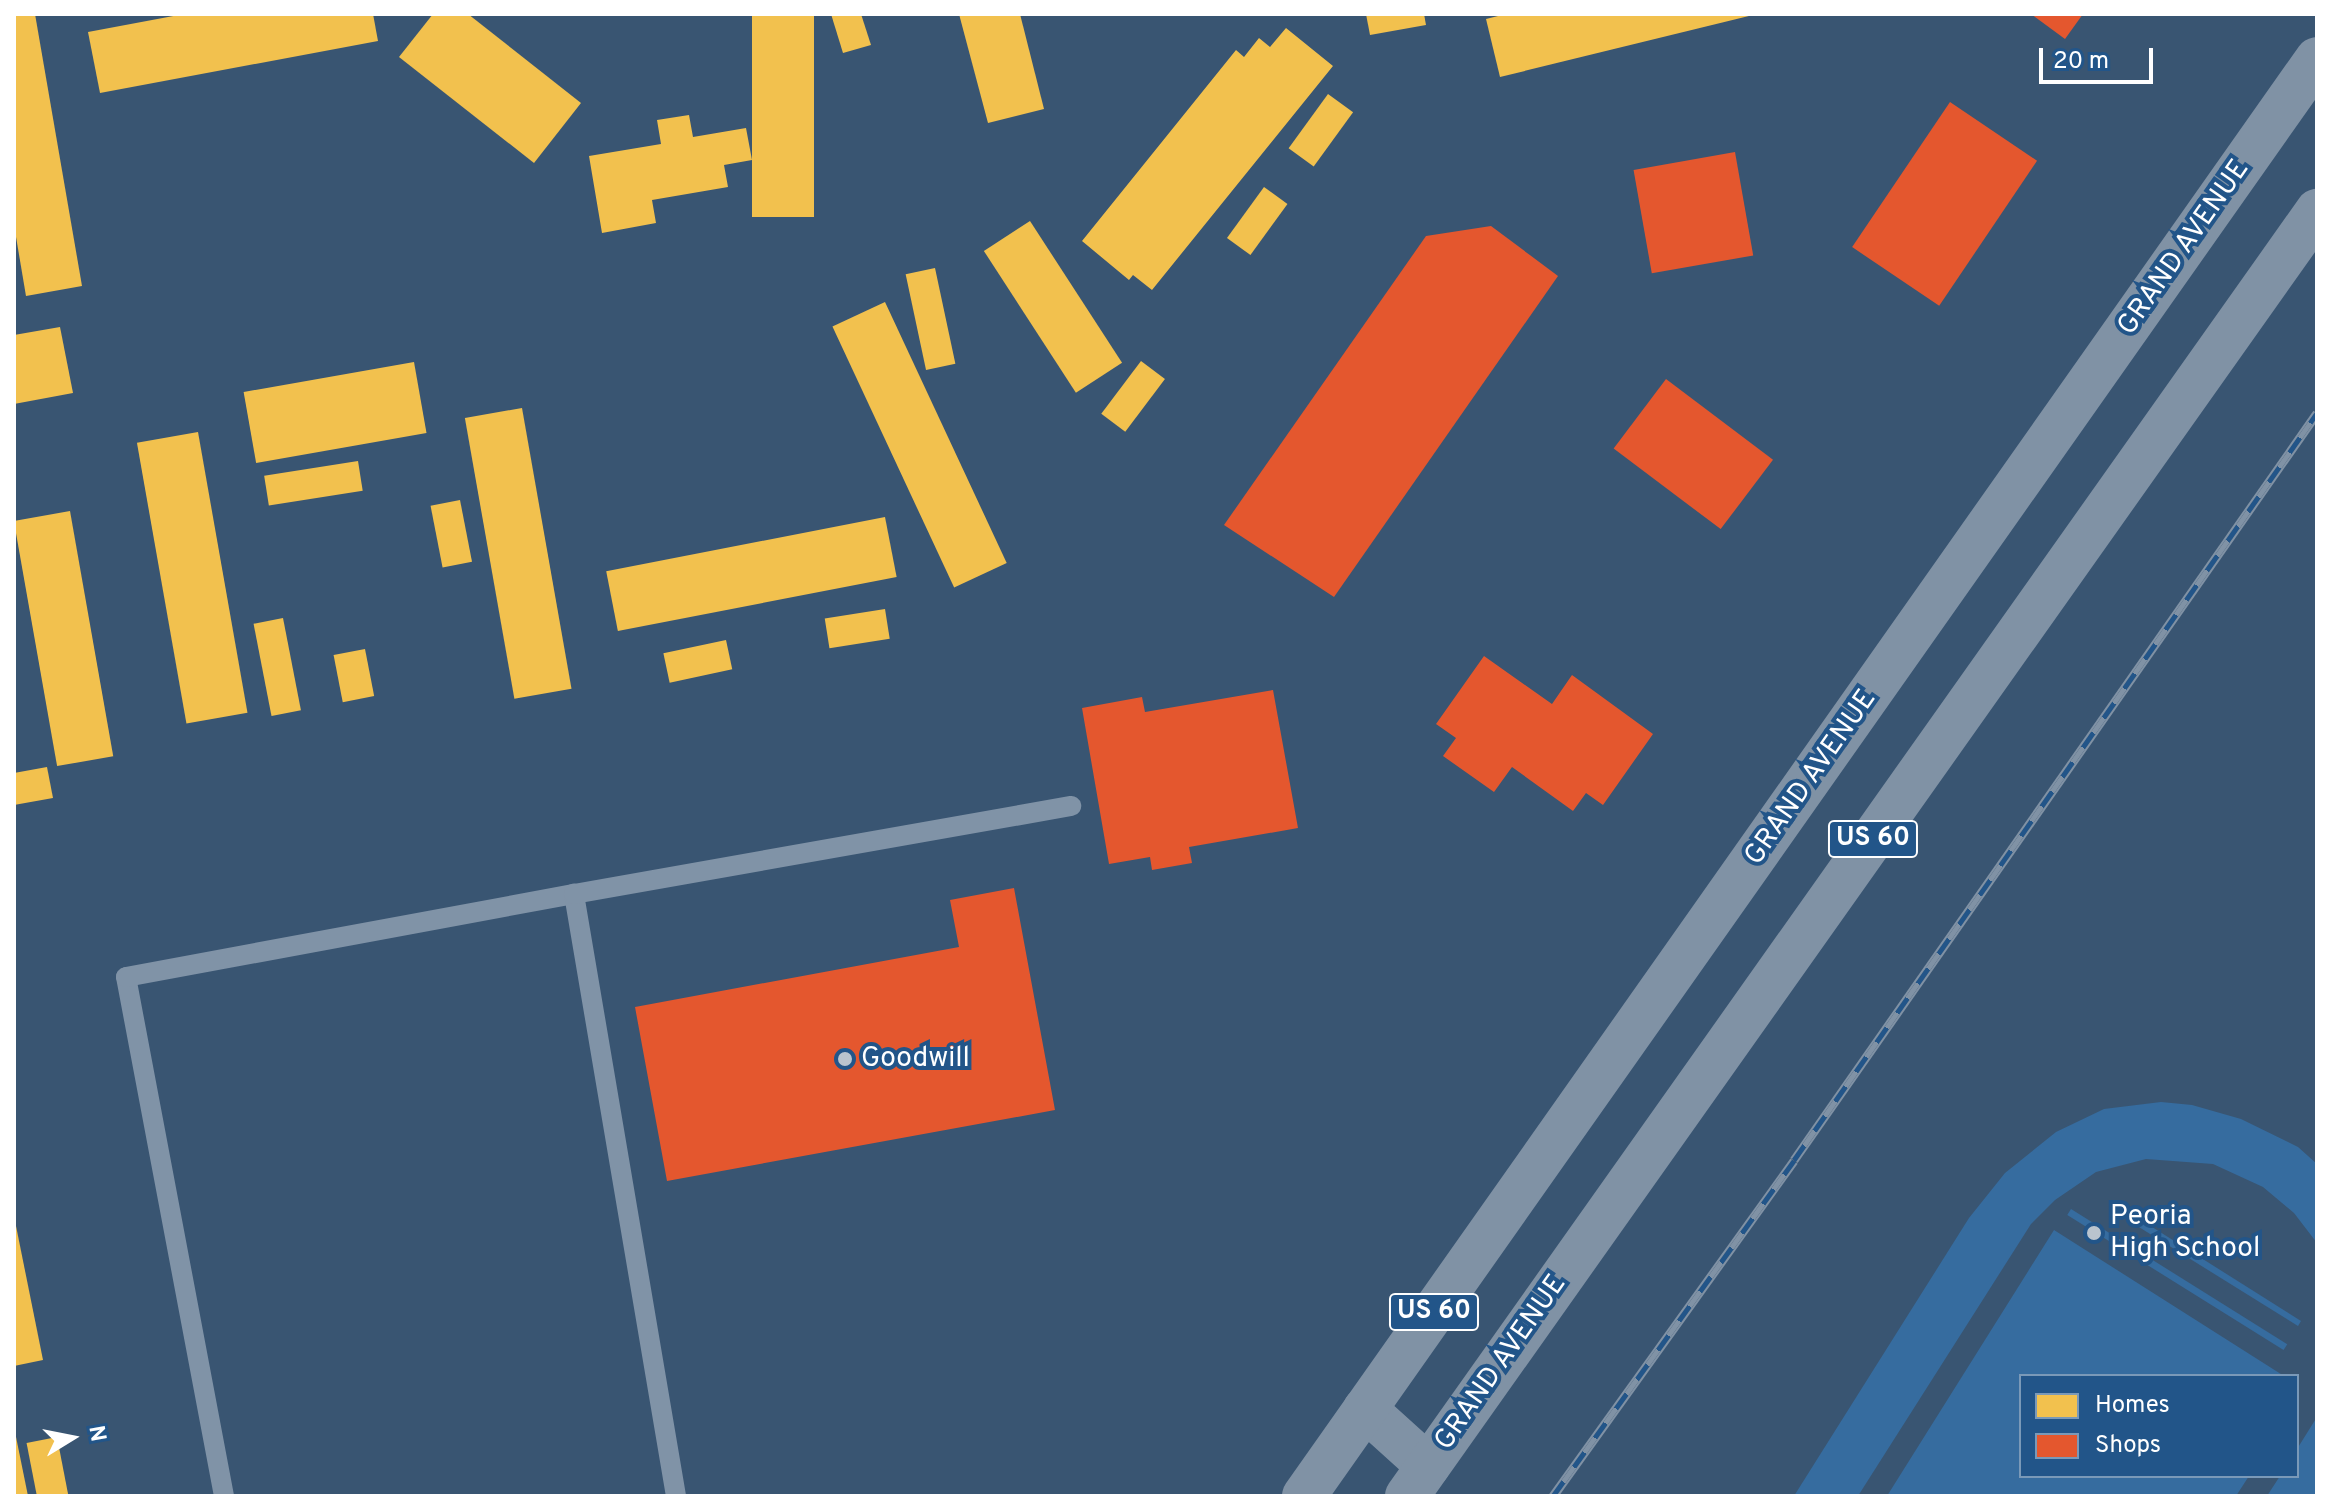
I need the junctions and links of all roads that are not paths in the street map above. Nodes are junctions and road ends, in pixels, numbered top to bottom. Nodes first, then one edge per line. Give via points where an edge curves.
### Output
1 (2317, 59) edge
2 (2317, 211) edge
3 (1071, 806) dead end
4 (574, 894) junction
5 (1365, 1409) junction
6 (1418, 1481) edge
7 (224, 1496) edge
8 (676, 1496) edge
9 (1304, 1496) edge

1 - 5 highway, GRAND AVENUE / US 60
2 - 6 highway, GRAND AVENUE / US 60
3 - 4 lane
4 - 7 lane via 126,977
4 - 8 lane
5 - 6 highway
5 - 9 highway, GRAND AVENUE / US 60

